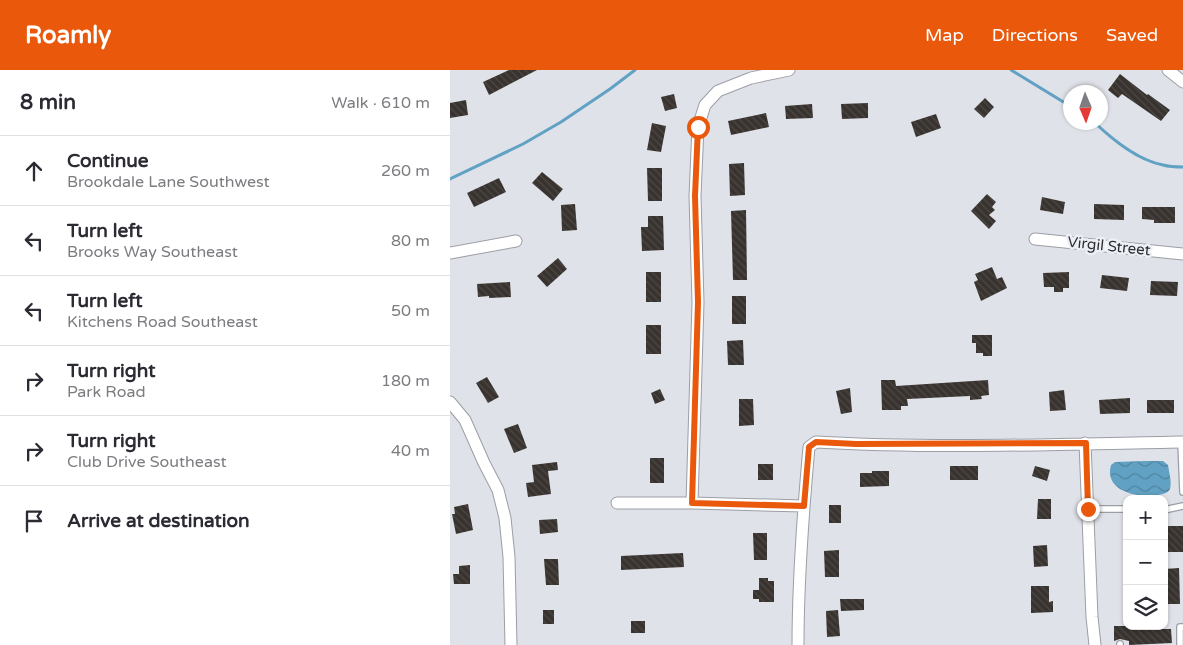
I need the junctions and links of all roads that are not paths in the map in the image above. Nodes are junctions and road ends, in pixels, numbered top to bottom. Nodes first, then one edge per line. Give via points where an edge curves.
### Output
1 (789, 70) edge
2 (1168, 70) edge
3 (1183, 82) edge
4 (1035, 239) dead end
5 (516, 241) dead end
6 (450, 253) edge
7 (1183, 254) edge
8 (450, 402) edge
9 (1182, 442) edge
10 (1086, 443) junction
11 (1183, 492) edge
12 (692, 503) junction
13 (617, 504) dead end
14 (804, 506) junction
15 (1183, 506) edge
16 (1088, 509) junction
17 (1123, 509) edge
18 (1168, 509) edge
19 (1183, 627) edge
20 (511, 645) edge
21 (798, 645) edge
22 (1095, 645) edge
23 (1180, 645) edge

1 - 12 street via 751,78 718,91 705,105 698,127 695,196 698,302
2 - 3 street
4 - 7 street, Virgil Street
5 - 6 street
8 - 20 street via 464,420 498,490 509,557
9 - 10 street
9 - 11 lane
10 - 14 street via 816,442 809,447
10 - 16 street
12 - 13 street
12 - 14 street
14 - 21 street
15 - 18 lane
16 - 17 lane
16 - 22 street
19 - 23 lane via 1180,627

